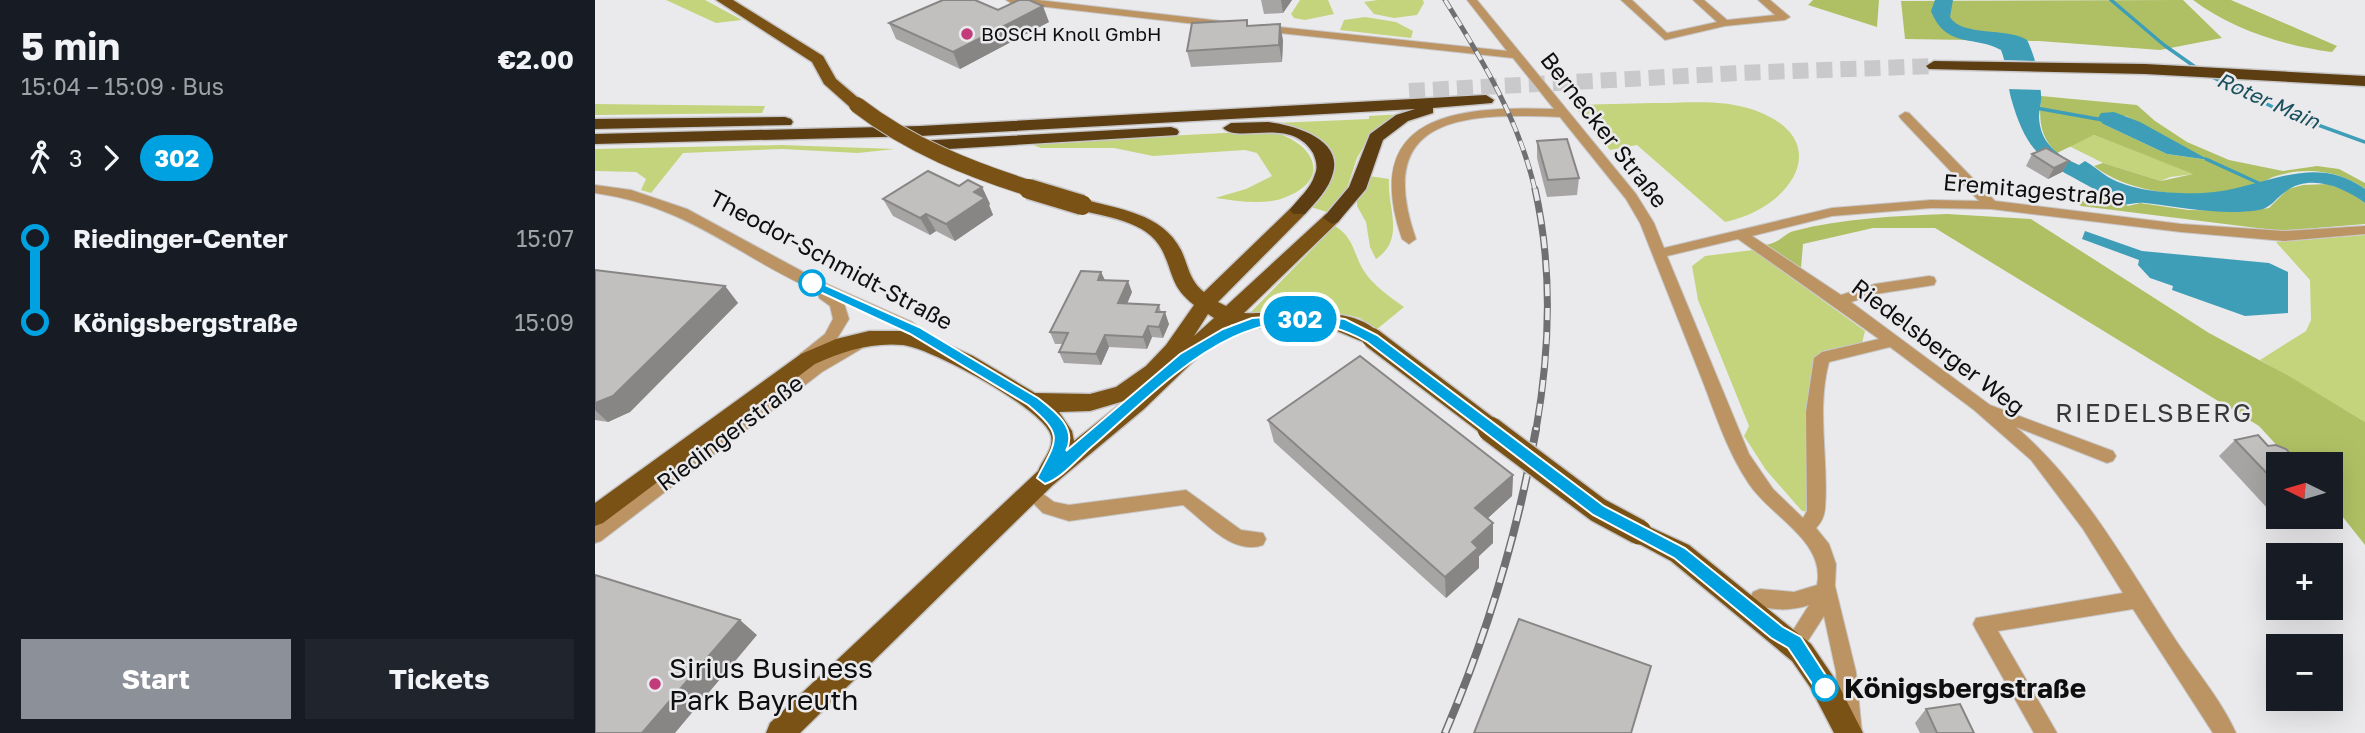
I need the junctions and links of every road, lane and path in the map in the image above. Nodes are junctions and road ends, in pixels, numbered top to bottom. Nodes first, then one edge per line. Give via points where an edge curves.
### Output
1 (723, 0) edge
2 (1011, 0) edge
3 (1472, 0) edge
4 (1626, 0) edge
5 (1697, 0) edge
6 (1763, 0) edge
7 (1725, 23) junction
8 (1514, 55) junction
9 (1937, 73) tunnel mouth
10 (2057, 73) junction
11 (2365, 80) edge
12 (1409, 91) tunnel mouth
13 (2365, 92) edge
14 (1563, 113) junction
15 (1905, 116) dead end
16 (595, 124) edge
17 (750, 137) junction
18 (595, 139) edge
19 (595, 189) edge
20 (1991, 205) junction
21 (1299, 210) joint
22 (1332, 218) joint
23 (2365, 230) edge
24 (1738, 233) junction
25 (1409, 239) dead end
26 (1661, 253) junction
27 (1929, 281) dead end
28 (812, 283) junction
29 (1839, 301) junction
30 (1206, 303) junction
31 (1228, 316) junction
32 (869, 338) junction
33 (1893, 341) junction
34 (931, 342) junction
35 (796, 367) junction
36 (1033, 401) junction
37 (1980, 407) junction
38 (2107, 456) dead end
39 (1038, 485) junction
40 (595, 516) edge
41 (1803, 529) junction
42 (595, 535) edge
43 (1257, 539) dead end
44 (1827, 589) junction
45 (1760, 598) dead end
46 (2140, 598) junction
47 (1794, 643) junction
48 (780, 733) edge
49 (1850, 733) edge
50 (2046, 733) edge
51 (2225, 733) edge

1 - 30 main road, bridge via 818,60 829,80 857,106 899,134 1002,180 1155,230 1172,250 1181,282
2 - 8 street, Bernecker Straße
3 - 8 street
4 - 7 street via 1665,37
5 - 7 street
6 - 7 street via 1784,18
8 - 14 street, Bernecker Straße
9 - 10 highway
10 - 11 highway via 2145,69
10 - 13 highway
12 - 16 highway via 925,118
14 - 25 street via 1455,118 1422,134 1396,172 1400,218
14 - 26 street, Bernecker Straße via 1631,197
15 - 20 street
17 - 18 highway
17 - 21 highway via 899,146 1279,129 1309,138 1326,162 1322,180
17 - 22 highway via 1486,100 1417,113 1393,123 1371,146 1357,188
19 - 28 street, Theodor-Schmidt-Straße via 636,195 688,213
20 - 23 street, Eremitagestraße via 2284,236
20 - 24 street, Eremitagestraße via 1866,208
21 - 30 main road
22 - 31 main road
24 - 26 street, Eremitagestraße
24 - 29 street, Riedelsberger Weg
26 - 41 street, Bernecker Straße via 1749,471
27 - 29 street via 1875,289
28 - 34 street, Theodor-Schmidt-Straße
28 - 35 street via 837,304 841,319 830,338
29 - 33 street, Riedelsberger Weg
30 - 31 main road
30 - 36 main road via 1169,356 1128,389 1083,405
31 - 39 main road
31 - 47 main road, bridge via 1257,321 1333,320 1360,329 1577,495 1680,553
32 - 34 main road, Riedingerstraße
32 - 35 main road, Riedingerstraße via 827,350
32 - 42 street, Riedingerstraße via 816,368
33 - 37 street, Riedelsberger Weg
33 - 41 street via 1822,358 1816,391 1816,511
34 - 36 main road, Theodor-Schmidt-Straße
35 - 40 main road, Riedingerstraße
36 - 39 main road via 1063,436 1060,451
37 - 38 street
37 - 46 street, Riedelsberger Weg via 2037,454
39 - 43 street via 1049,508 1069,513 1186,497 1237,537
39 - 48 main road
41 - 44 street, Bernecker Straße via 1826,559
44 - 45 street via 1792,602
44 - 47 street
44 - 49 street, Bernecker Straße via 1846,672
46 - 50 street via 1983,624
46 - 51 street, Riedelsberger Weg
47 - 49 main road via 1817,672

